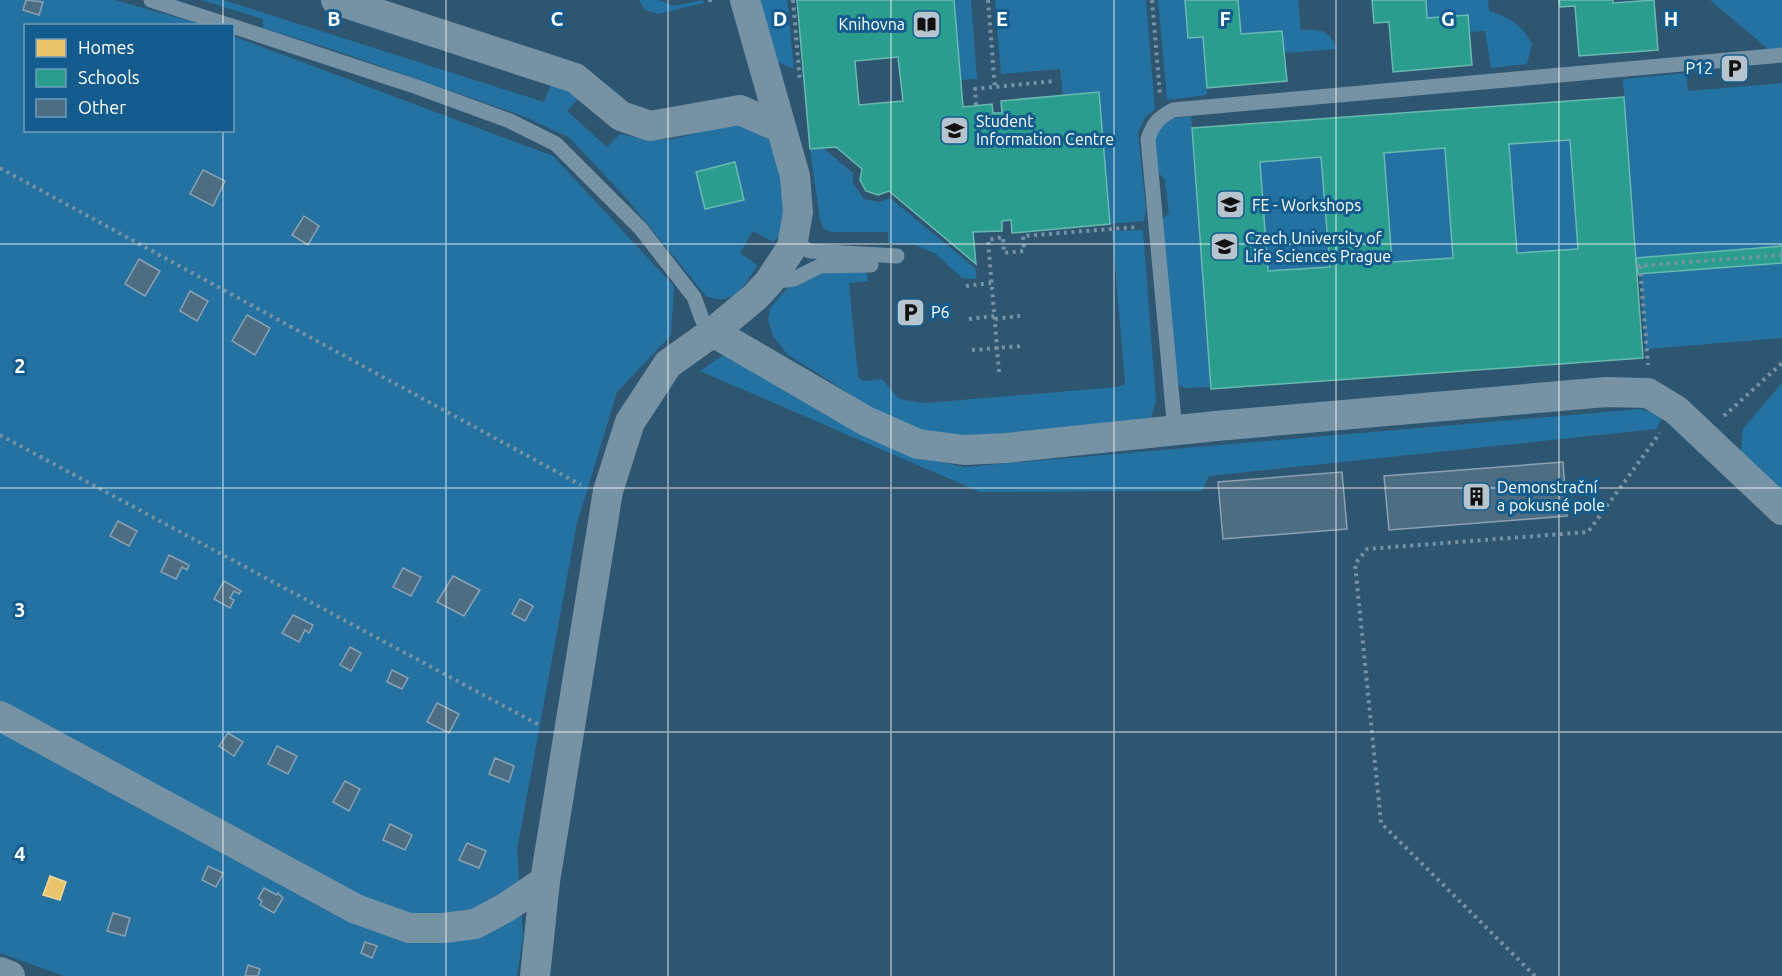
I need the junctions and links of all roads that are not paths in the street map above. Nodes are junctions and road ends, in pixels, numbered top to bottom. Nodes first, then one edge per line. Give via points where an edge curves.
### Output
1 (151, 0) edge
2 (336, 0) edge
3 (745, 0) edge
4 (226, 24) edge
5 (234, 27) edge
6 (1782, 55) edge
7 (781, 128) junction
8 (793, 238) junction
9 (897, 256) dead end
10 (871, 265) dead end
11 (769, 282) junction
12 (713, 332) junction
13 (1175, 430) junction
14 (1782, 510) edge
15 (0, 716) edge
16 (544, 881) junction
17 (0, 972) edge
18 (10, 976) edge
19 (535, 976) edge

1 - 4 lane
2 - 7 street via 575,78 621,116 650,126 740,110
3 - 7 street
5 - 12 lane via 417,87 556,144 641,229 694,297 702,319
6 - 13 lane via 1173,110 1161,116 1153,124 1148,139
7 - 8 street via 795,177 798,212
8 - 9 lane via 810,251
8 - 11 street via 792,247
10 - 11 lane via 820,266 794,279
11 - 12 street
12 - 13 street via 866,421 918,444 964,450 1006,448
12 - 16 street via 668,364 630,422 608,491
13 - 14 street via 1606,392 1648,393 1676,410
15 - 16 street via 356,909 409,928 475,924
16 - 19 street
17 - 18 street

